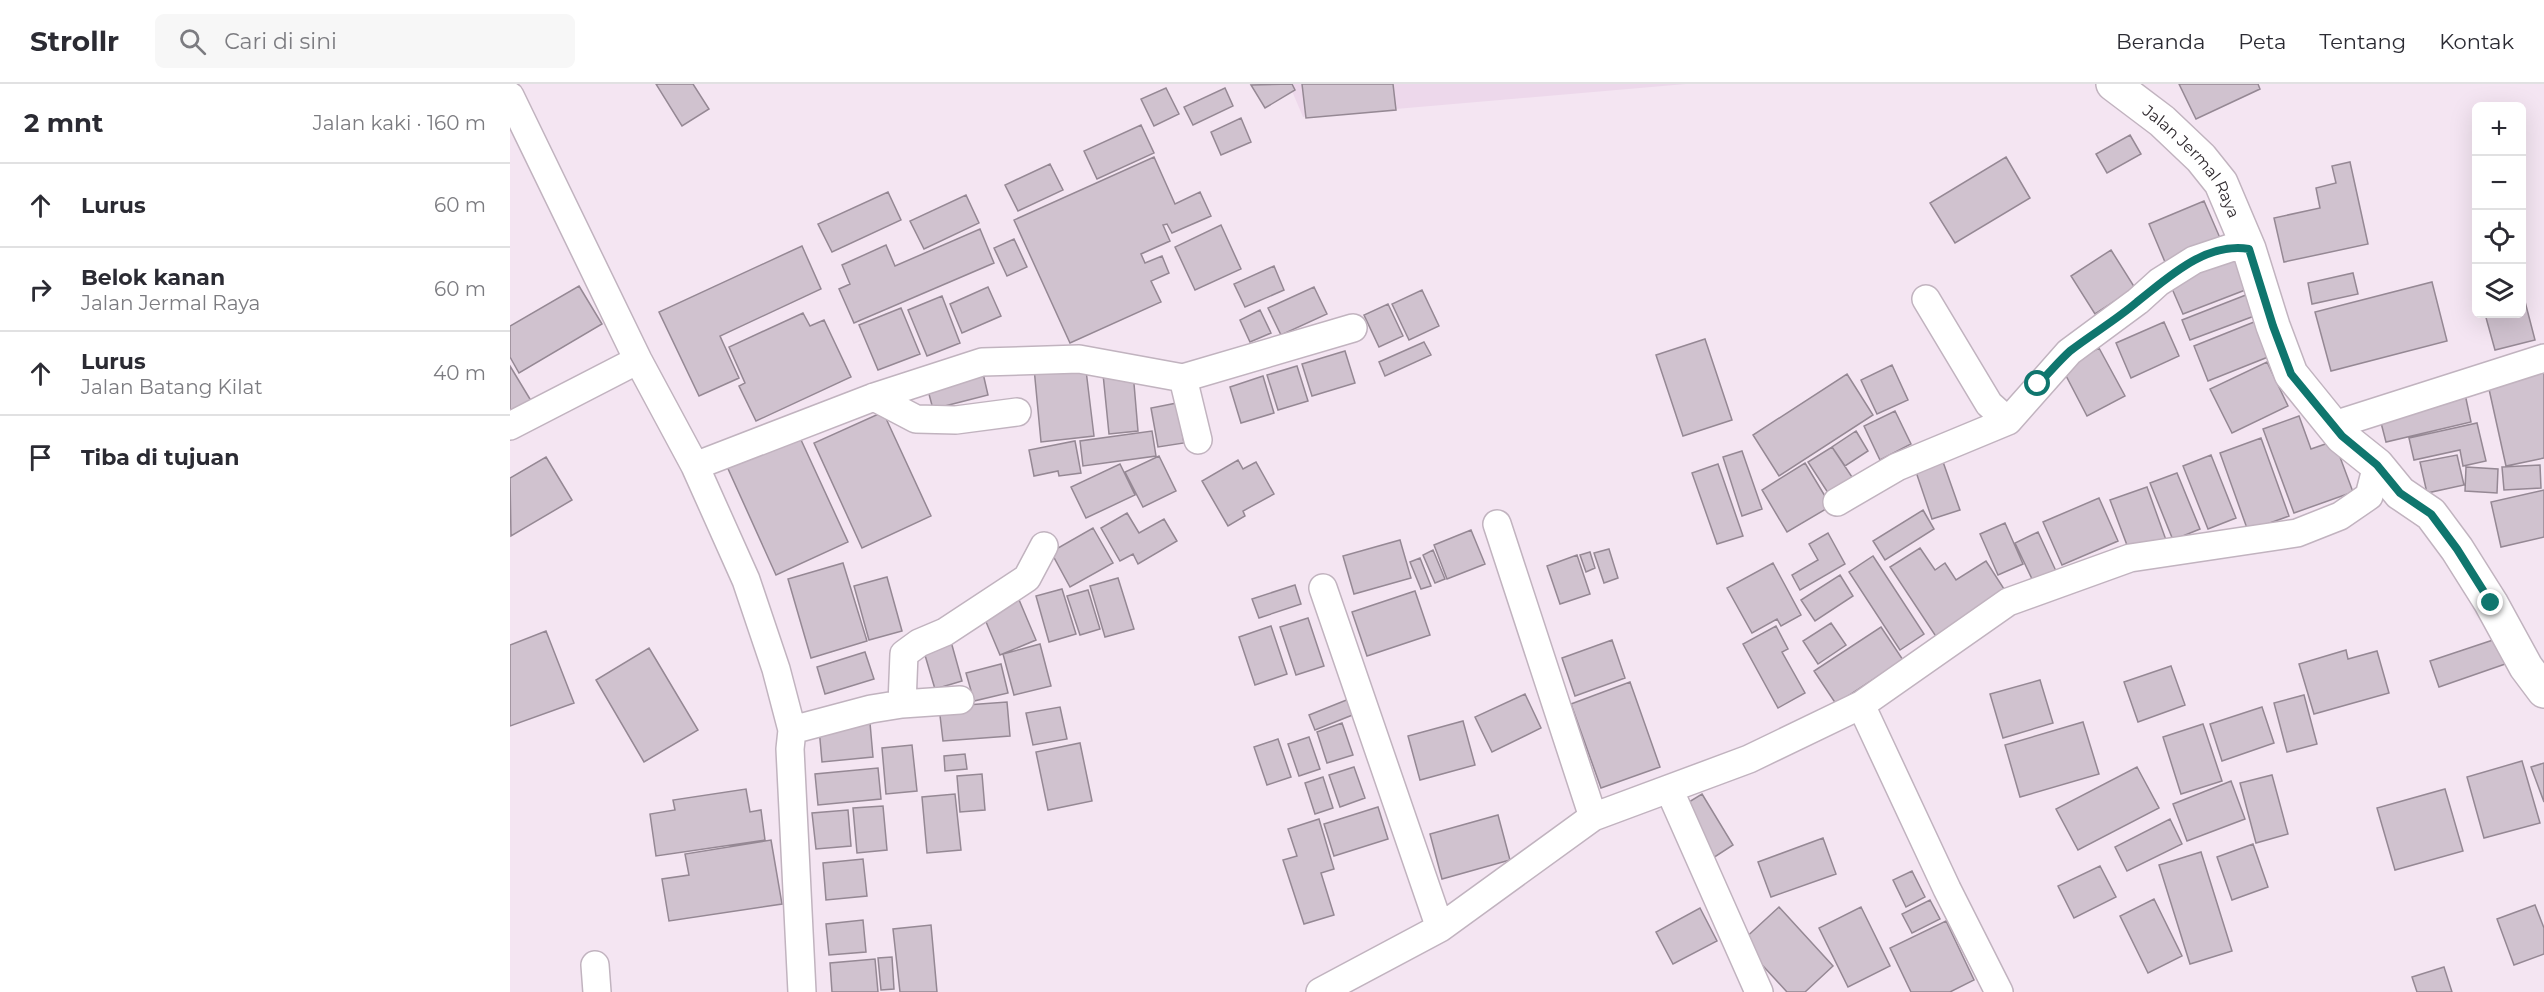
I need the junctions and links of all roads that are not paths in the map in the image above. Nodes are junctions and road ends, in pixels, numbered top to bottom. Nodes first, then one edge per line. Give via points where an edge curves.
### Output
1 (2114, 84) edge
2 (511, 100) edge
3 (2249, 249) junction
4 (1926, 299) dead end
5 (1353, 328) dead end
6 (2544, 358) edge
7 (638, 360) junction
8 (1183, 378) junction
9 (874, 397) junction
10 (1017, 412) dead end
11 (2008, 422) junction
12 (2334, 425) junction
13 (510, 426) edge
14 (1198, 440) dead end
15 (2377, 465) junction
16 (695, 466) junction
17 (1837, 502) dead end
18 (1497, 524) dead end
19 (1044, 546) dead end
20 (1323, 588) dead end
21 (2544, 691) edge
22 (960, 700) dead end
23 (902, 704) junction
24 (1861, 705) junction
25 (792, 730) junction
26 (1669, 789) junction
27 (1593, 817) junction
28 (1440, 928) junction
29 (595, 965) dead end
30 (597, 992) edge
31 (802, 992) edge
32 (1320, 992) edge
33 (1760, 992) edge
34 (1999, 992) edge

1 - 3 street, Jalan Jermal Raya via 2162,121 2208,166 2221,183
2 - 7 street
3 - 11 street via 2233,247 2194,260 2159,282 2069,352
3 - 12 street, Jalan Jermal Raya via 2291,374
4 - 11 street via 1989,404
5 - 8 street
6 - 12 street
7 - 13 street
7 - 16 street
8 - 9 street via 1079,359 982,362
8 - 14 street
9 - 10 street via 916,419 956,420
9 - 16 street
11 - 17 street via 1897,467
12 - 15 street, Jalan Jermal Raya
15 - 21 street, Jalan Jermal Raya via 2400,493 2431,514
15 - 24 street via 2369,496 2340,516 2297,533 2130,558 2008,602
16 - 25 street via 746,580
18 - 27 street
19 - 23 street via 1027,578 904,654
20 - 28 street
22 - 23 street
23 - 25 street
24 - 26 street via 1749,759
24 - 34 street
25 - 31 street
26 - 27 street
26 - 33 street
27 - 28 street
28 - 32 street
29 - 30 street

